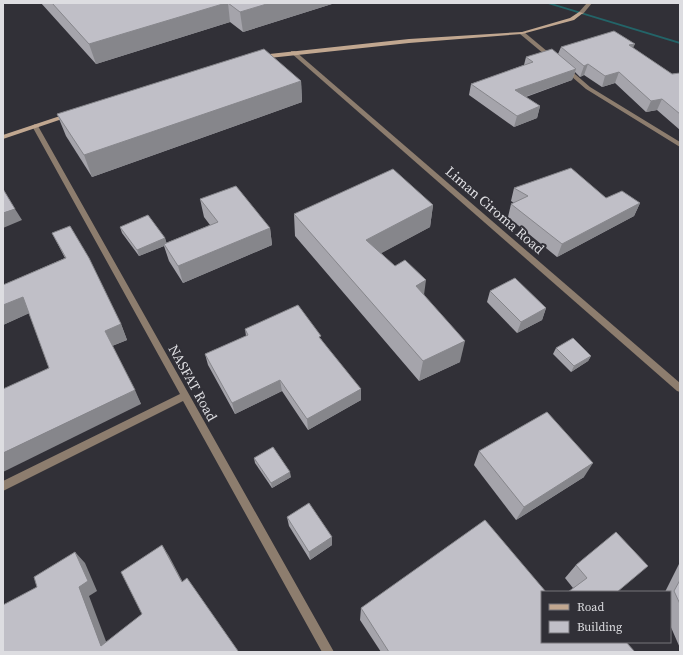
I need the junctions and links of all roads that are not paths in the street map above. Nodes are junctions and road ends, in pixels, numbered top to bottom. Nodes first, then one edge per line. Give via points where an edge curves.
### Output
1 (590, 3) edge
2 (522, 33) junction
3 (293, 52) junction
4 (253, 58) edge
5 (555, 61) edge
6 (560, 65) edge
7 (73, 114) edge
8 (35, 126) junction
9 (3, 137) edge
10 (680, 145) edge
11 (680, 388) edge
12 (185, 396) junction
13 (3, 486) edge
14 (328, 652) edge

1 - 2 street via 572,19
2 - 3 street
2 - 5 street
3 - 4 street
3 - 11 street, Liman Ciroma Road
6 - 10 street via 588,88
7 - 8 street
8 - 9 street
8 - 12 street, NASFAT Road
12 - 13 street
12 - 14 street, NASFAT Road

